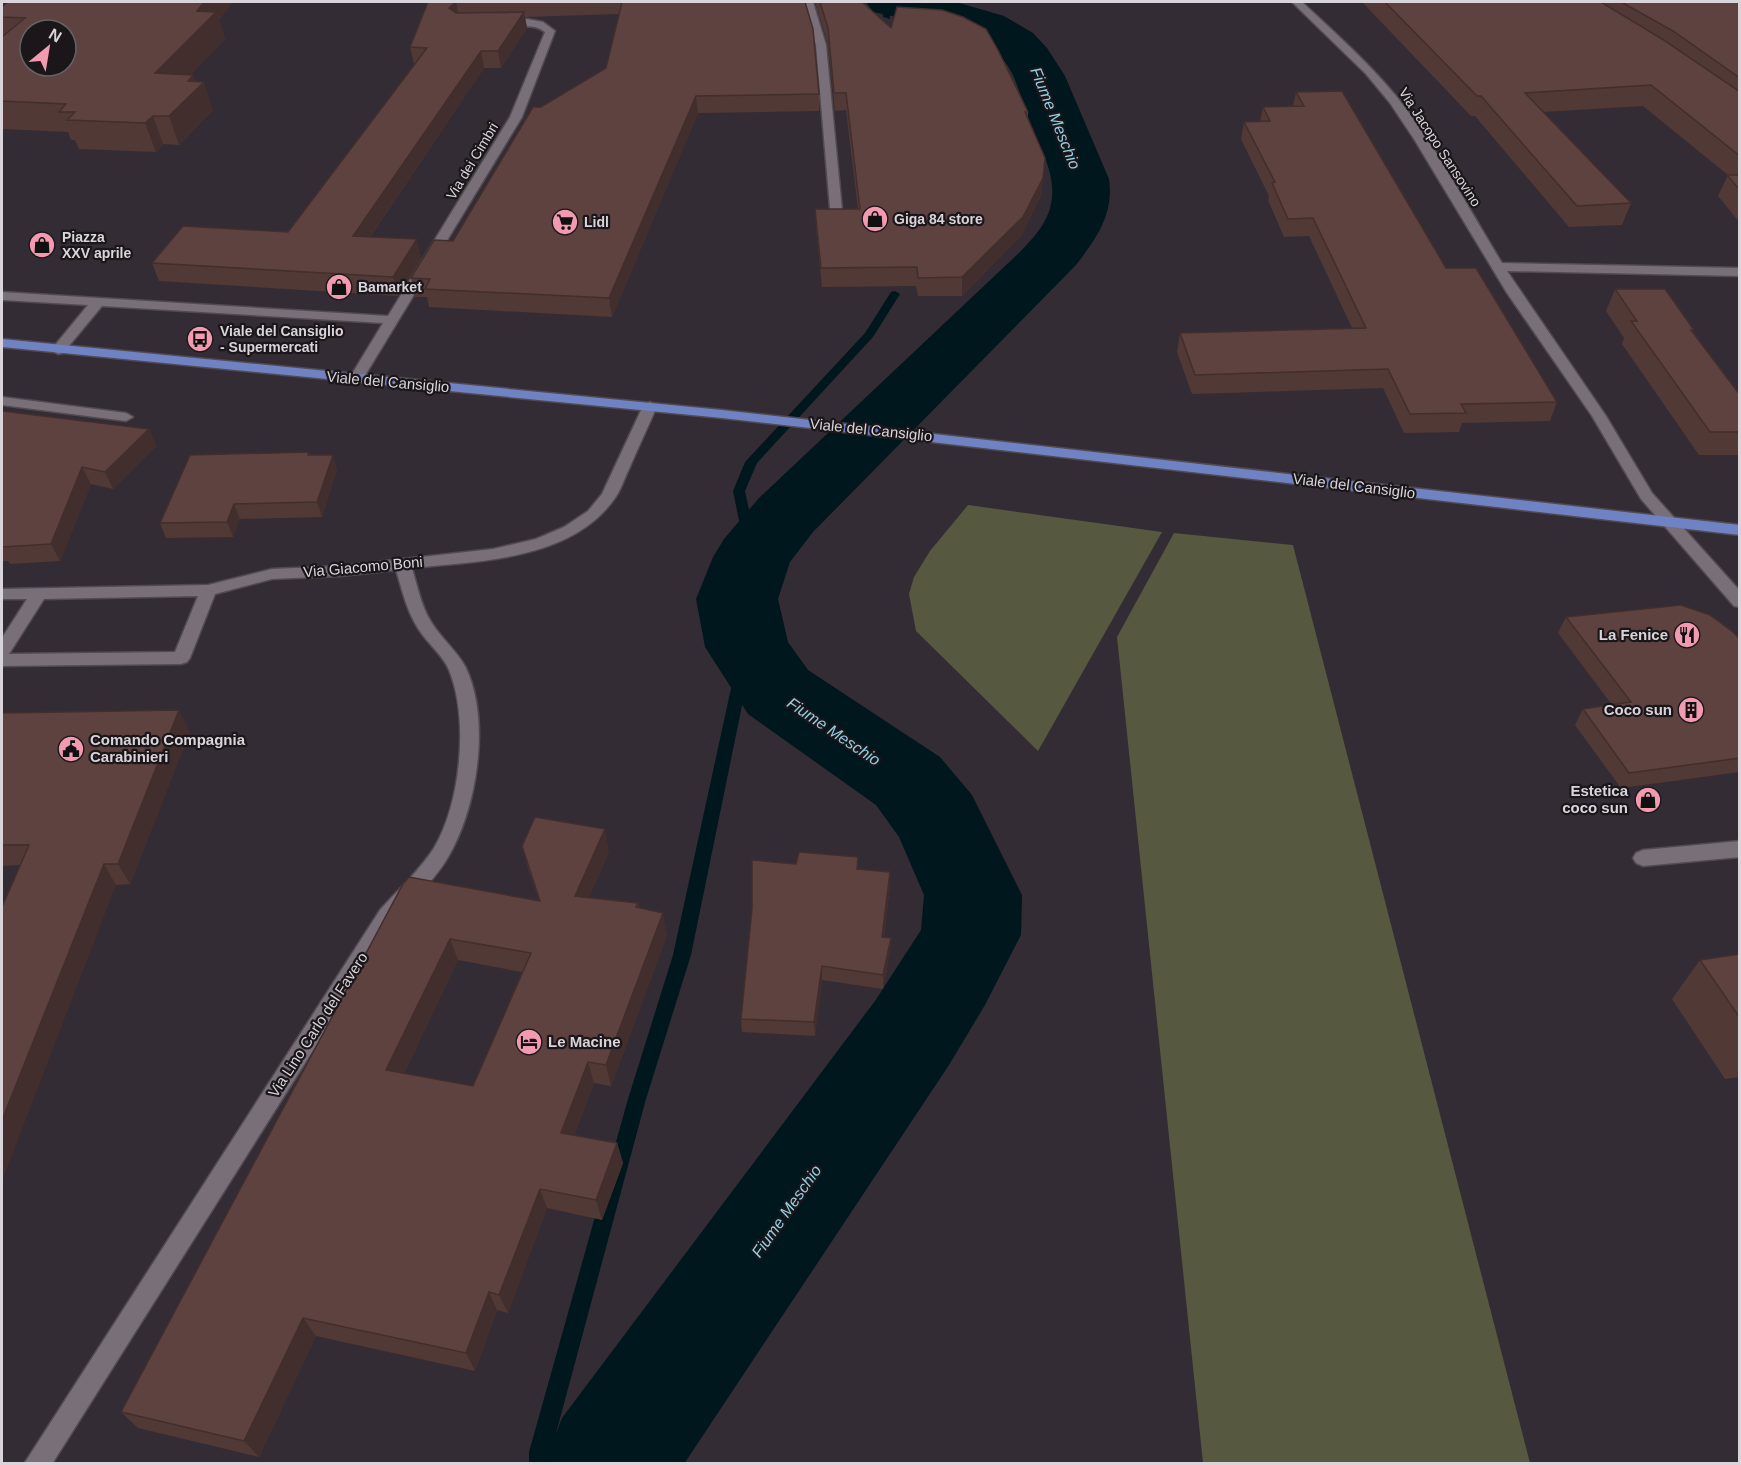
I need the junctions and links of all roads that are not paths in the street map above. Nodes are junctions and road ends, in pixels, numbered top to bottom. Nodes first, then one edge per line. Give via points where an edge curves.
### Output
1 (808, 2) edge
2 (1297, 2) edge
3 (493, 23) edge
4 (837, 220) edge
5 (1498, 267) junction
6 (1740, 272) edge
7 (2, 296) edge
8 (98, 302) junction
9 (393, 320) junction
10 (2, 343) edge
11 (58, 350) junction
12 (356, 379) junction
13 (2, 401) edge
14 (650, 406) junction
15 (126, 417) dead end
16 (1667, 522) junction
17 (1740, 530) edge
18 (403, 565) junction
19 (208, 590) junction
20 (39, 593) junction
21 (3, 596) edge
22 (1740, 602) edge
23 (2, 651) edge
24 (2, 660) edge
25 (1740, 849) edge
26 (1643, 858) dead end
27 (38, 1464) edge

1 - 4 street via 821,45
2 - 5 street, Via Jacopo Sansovino via 1370,72 1394,101
3 - 9 street, Via dei Cimbri via 534,22 550,31 516,117
5 - 6 street
5 - 16 street, Via Jacopo Sansovino via 1599,416 1646,496
7 - 8 street
8 - 9 street
8 - 11 street
9 - 12 street, Via dei Cimbri
10 - 11 main road, Viale del Cansiglio
11 - 12 main road, Viale del Cansiglio
12 - 14 main road, Viale del Cansiglio
13 - 15 street
14 - 16 main road, Viale del Cansiglio
14 - 18 street, Via Giacomo Boni via 609,495 593,514 570,531 493,554
16 - 17 main road, Viale del Cansiglio
16 - 22 street, Via Jacopo Sansovino
18 - 19 street, Via Giacomo Boni via 272,574
18 - 27 street, Via Lino Carlo del Favero via 423,624 457,668 466,699 466,762 451,835 428,870 387,916
19 - 20 street, Via Giacomo Boni
19 - 24 street via 181,658
20 - 21 street, Via Giacomo Boni
20 - 23 street
25 - 26 street

